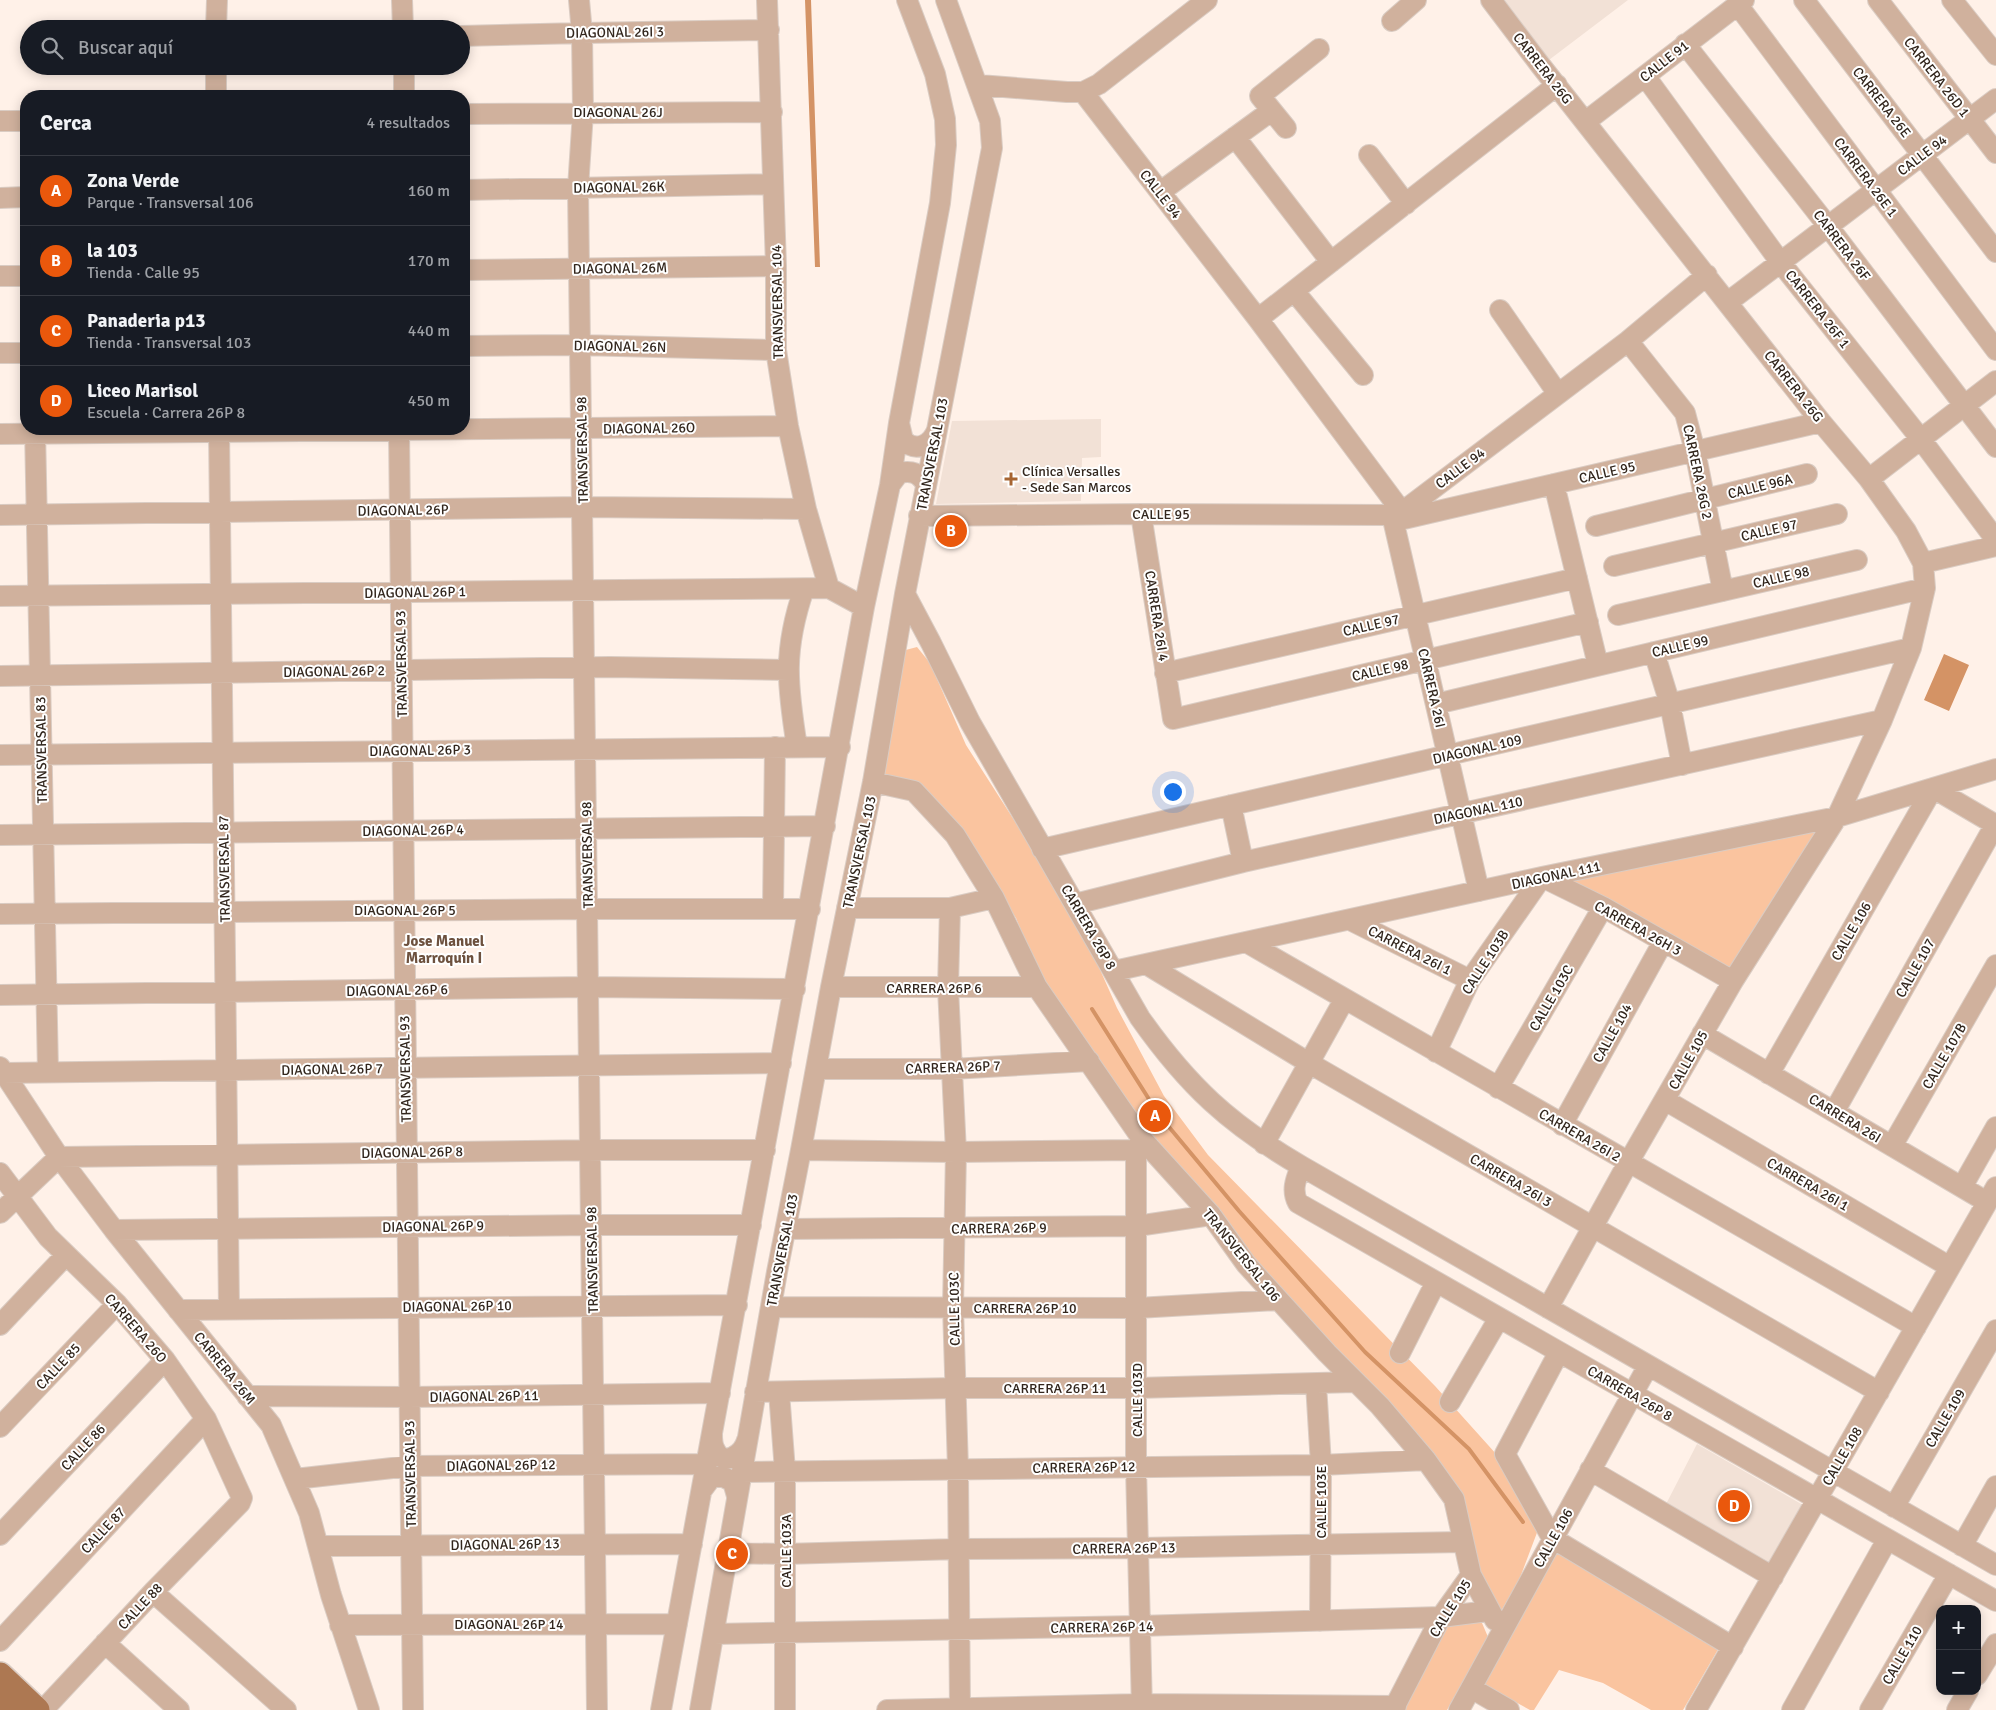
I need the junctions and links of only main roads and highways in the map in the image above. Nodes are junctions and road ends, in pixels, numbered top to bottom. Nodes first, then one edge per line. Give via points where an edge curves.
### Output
1 (0, 1675) edge
2 (0, 1704) edge
3 (7, 1710) edge
4 (37, 1710) edge

1 - 4 main road
2 - 3 main road

